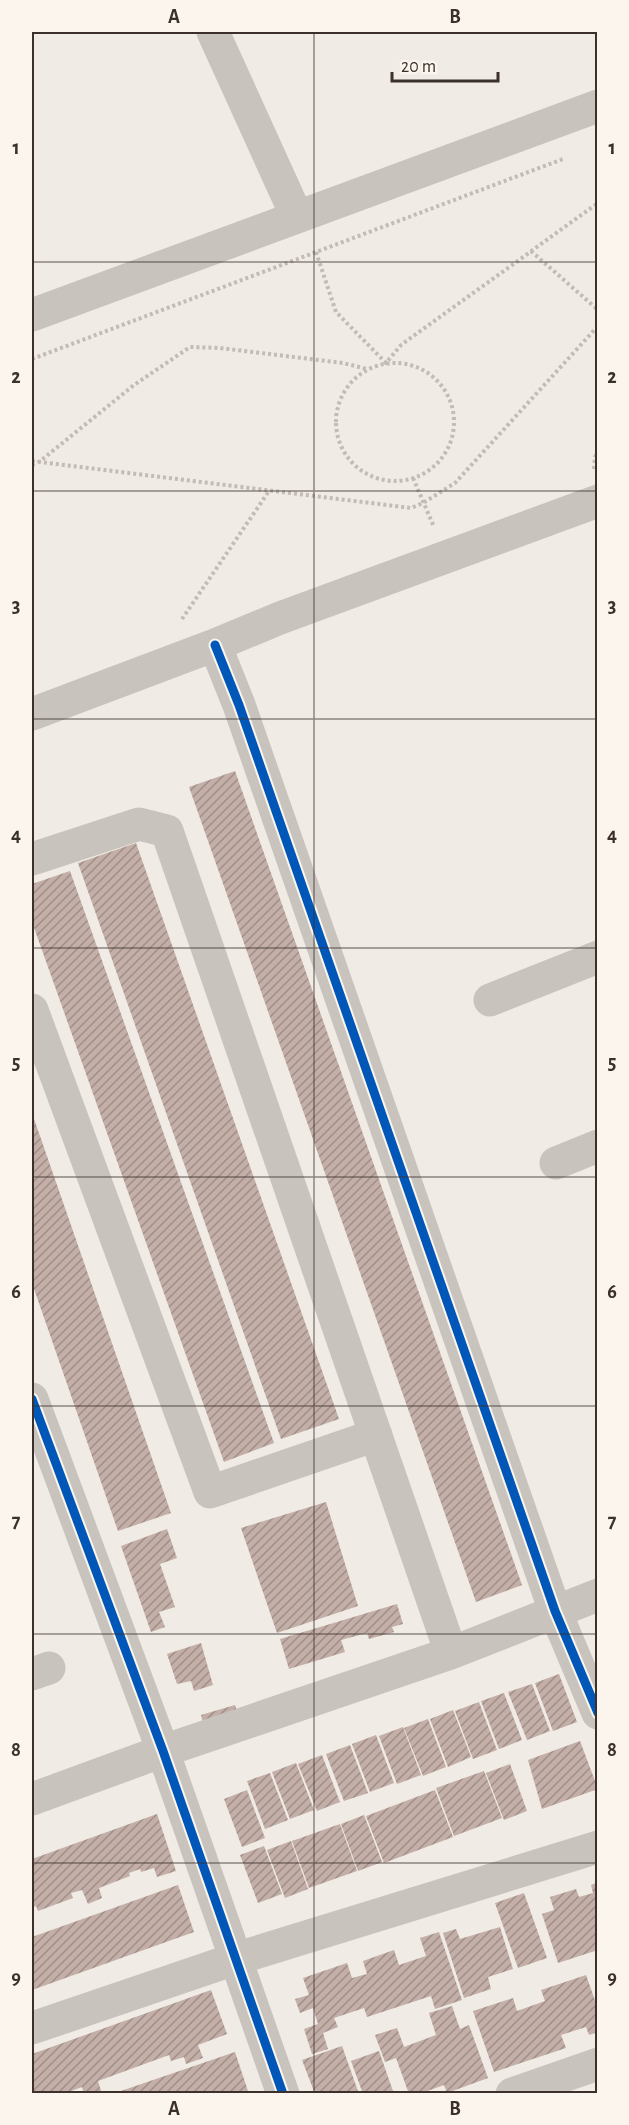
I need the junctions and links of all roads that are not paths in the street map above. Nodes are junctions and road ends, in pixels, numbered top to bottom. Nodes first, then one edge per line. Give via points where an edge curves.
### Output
1 (213, 32) edge
2 (597, 106) edge
3 (297, 217) junction
4 (32, 315) edge
5 (597, 501) edge
6 (215, 645) junction
7 (32, 714) edge
8 (32, 859) edge
9 (597, 957) edge
10 (490, 1000) dead end
11 (32, 1010) edge
12 (597, 1146) edge
13 (556, 1163) dead end
14 (32, 1399) edge
15 (376, 1435) junction
16 (597, 1595) edge
17 (555, 1611) junction
18 (452, 1653) junction
19 (597, 1713) edge
20 (163, 1751) junction
21 (32, 1799) edge
22 (597, 1847) edge
23 (235, 1959) junction
24 (32, 2028) edge
25 (597, 2064) edge
26 (284, 2094) edge
27 (513, 2094) edge

1 - 3 street
2 - 3 street
3 - 4 street
5 - 6 street
6 - 7 street
6 - 17 street
8 - 15 street via 139,824 167,831
9 - 10 street
11 - 15 street via 210,1492
12 - 13 street
14 - 20 street
15 - 18 street
16 - 17 street
17 - 18 street
17 - 19 street
18 - 20 street
20 - 21 street
20 - 23 street
22 - 23 street
23 - 24 street
23 - 26 street
25 - 27 street

